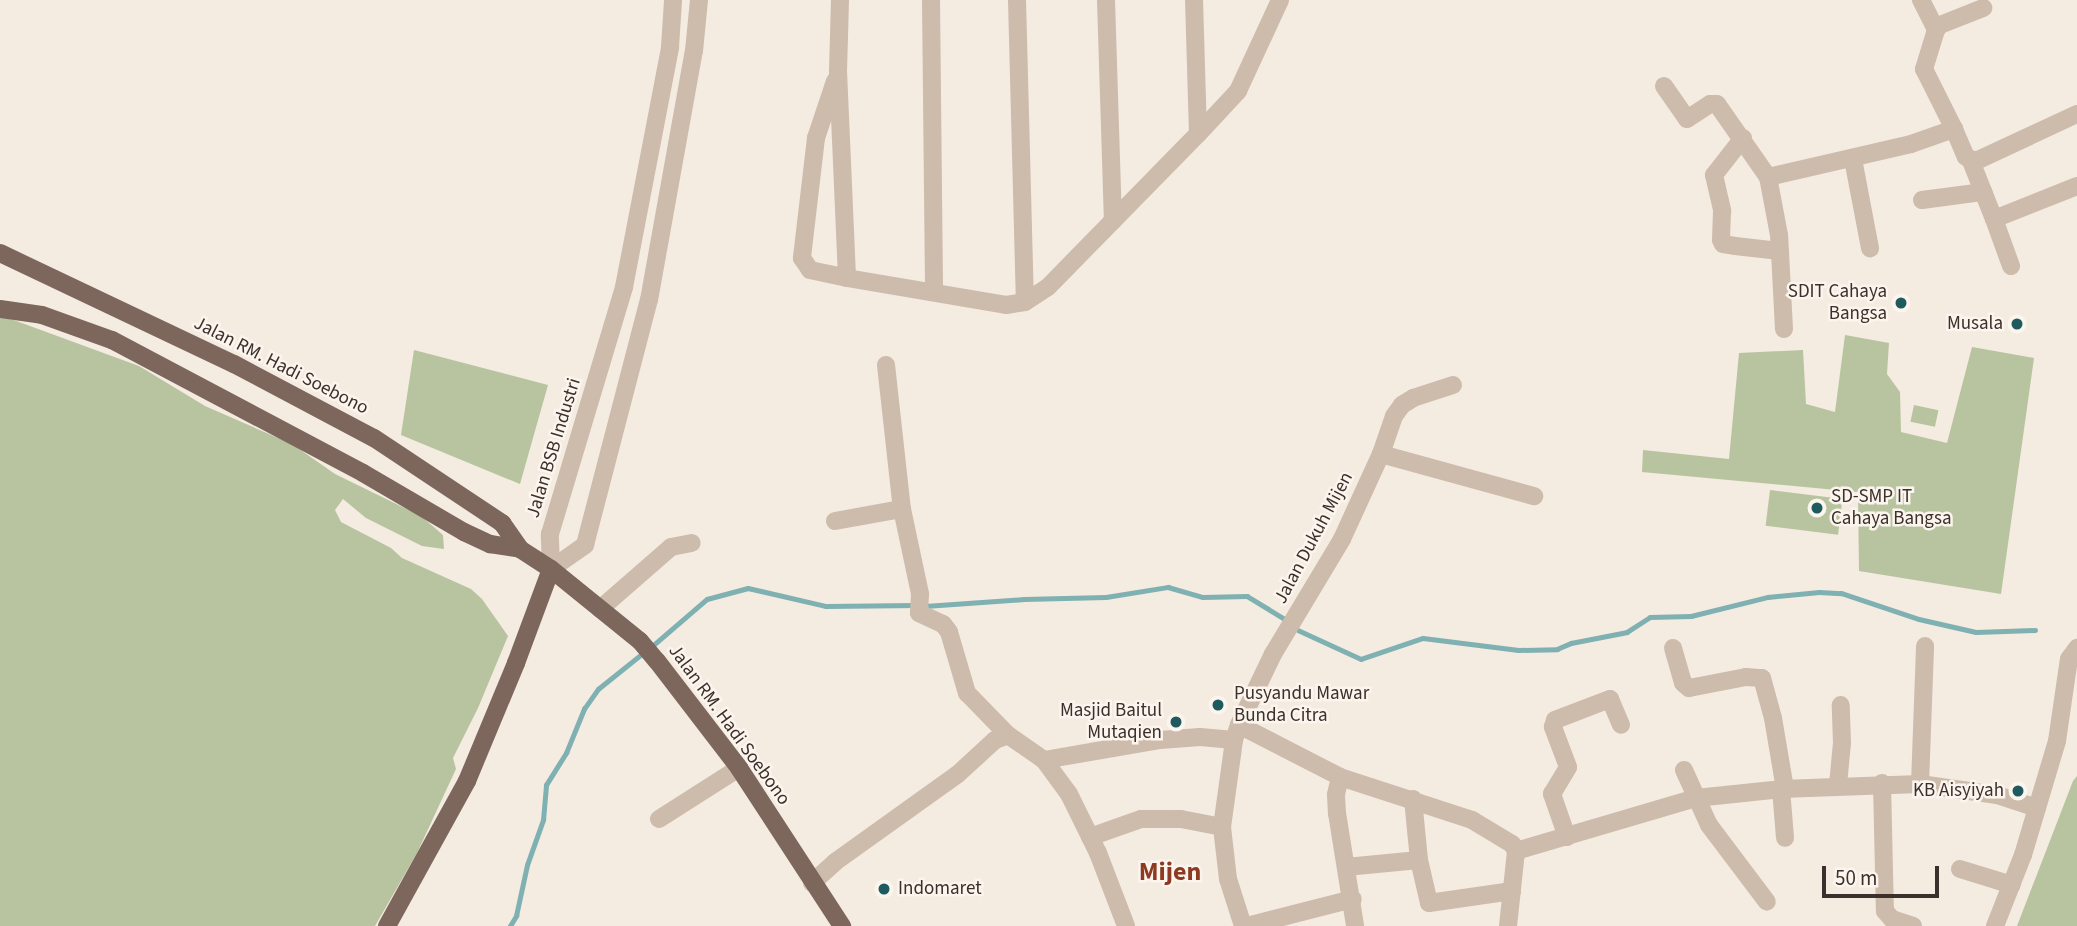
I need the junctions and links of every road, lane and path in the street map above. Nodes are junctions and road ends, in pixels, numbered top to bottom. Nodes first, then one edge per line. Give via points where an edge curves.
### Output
1 (673, 0) edge
2 (699, 0) edge
3 (840, 0) edge
4 (931, 0) edge
5 (1017, 0) edge
6 (1106, 0) edge
7 (1194, 0) edge
8 (1280, 0) edge
9 (1921, 0) edge
10 (1983, 8) dead end
11 (1935, 27) junction
12 (838, 71) junction
13 (1664, 86) dead end
14 (2077, 114) edge
15 (1954, 129) junction
16 (1198, 134) junction
17 (1743, 138) junction
18 (1853, 159) junction
19 (1971, 161) junction
20 (1768, 177) junction
21 (2077, 186) edge
22 (1983, 192) junction
23 (1922, 200) dead end
24 (1994, 219) junction
25 (1113, 221) junction
26 (1870, 247) dead end
27 (1780, 251) junction
28 (0, 253) edge
29 (2011, 266) dead end
30 (847, 278) junction
31 (934, 292) junction
32 (1025, 302) junction
33 (0, 309) edge
34 (1784, 329) dead end
35 (886, 365) dead end
36 (1453, 385) dead end
37 (1381, 454) junction
38 (1534, 496) dead end
39 (902, 509) junction
40 (835, 521) dead end
41 (692, 543) dead end
42 (520, 550) junction
43 (551, 569) junction
44 (600, 609) junction
45 (1925, 646) dead end
46 (1673, 648) dead end
47 (2074, 651) edge
48 (1841, 705) dead end
49 (2070, 721) edge
50 (1622, 725) dead end
51 (1236, 733) junction
52 (1008, 735) junction
53 (1044, 760) junction
54 (738, 768) junction
55 (1684, 770) dead end
56 (1340, 777) junction
57 (1882, 783) junction
58 (1920, 784) junction
59 (1838, 785) junction
60 (1783, 789) junction
61 (1696, 798) junction
62 (1413, 799) junction
63 (2036, 808) junction
64 (659, 819) dead end
65 (1222, 827) junction
66 (1090, 836) junction
67 (1567, 837) junction
68 (1785, 838) dead end
69 (1516, 851) junction
70 (1419, 860) junction
71 (1346, 867) junction
72 (1960, 869) dead end
73 (812, 883) junction
74 (2012, 884) junction
75 (1512, 891) junction
76 (1353, 899) junction
77 (1767, 902) dead end
78 (387, 926) edge
79 (842, 926) edge
80 (1126, 926) edge
81 (1245, 926) edge
82 (1355, 926) edge
83 (1508, 926) edge
84 (1913, 926) edge
85 (1995, 926) edge

1 - 43 street, Jalan BSB Industri via 670,47 624,287 550,534
2 - 43 street via 649,300 585,545
3 - 12 street
4 - 31 street
5 - 32 street
6 - 25 street
7 - 16 street
8 - 16 street via 1238,92
9 - 11 street
10 - 11 street
11 - 15 street via 1924,69
12 - 30 street
12 - 30 street via 816,138 802,258 810,270
13 - 17 street via 1682,117 1690,119 1717,104
14 - 19 street
15 - 18 street
15 - 19 street
16 - 25 street
17 - 20 street
17 - 27 street via 1714,175 1722,211 1721,240 1723,244
18 - 20 street
18 - 26 street
19 - 22 street
20 - 27 street
21 - 24 street
22 - 23 street
22 - 24 street
24 - 29 street
25 - 32 street via 1056,279
27 - 34 street
28 - 42 main road, Jalan RM. Hadi Soebono via 234,364 374,438 502,523
30 - 31 street
31 - 32 street via 1006,305
33 - 42 main road, Jalan RM. Hadi Soebono via 42,315 112,340 363,473 464,533
35 - 39 street
36 - 37 street, Jalan Dukuh Mijen via 1402,405
37 - 38 street
37 - 51 street, Jalan Dukuh Mijen via 1342,540 1273,654
39 - 40 street
39 - 52 street via 920,594 919,613 943,624 967,692
41 - 44 street via 671,547
42 - 43 main road, Jalan RM. Hadi Soebono
43 - 44 main road, Jalan RM. Hadi Soebono
43 - 78 main road via 467,781
44 - 54 main road, Jalan RM. Hadi Soebono via 640,641
45 - 58 street
46 - 60 street via 1683,683 1689,688 1762,678
47 - 49 street
48 - 59 street
49 - 63 street
50 - 67 street via 1610,699 1555,720 1553,727 1568,767 1552,794
51 - 53 street via 1160,740
51 - 56 street
51 - 65 street, Jalan Dukuh Mijen
52 - 53 street
52 - 73 street via 995,740 958,774
53 - 66 street via 1069,794
54 - 64 street
54 - 73 main road, Jalan RM. Hadi Soebono
55 - 61 street
56 - 62 street
56 - 71 street via 1337,813
57 - 58 street
57 - 59 street
57 - 84 street via 1885,911 1892,919
58 - 63 street via 1997,795
59 - 60 street
60 - 61 street
60 - 68 street
61 - 67 street
61 - 77 street via 1709,825
62 - 69 street via 1472,820
62 - 70 street
63 - 74 street
65 - 66 street via 1181,819 1141,819
65 - 81 street, Jalan Dukuh Mijen via 1228,879
66 - 80 street
67 - 69 street
69 - 75 street
70 - 71 street
70 - 75 street via 1429,903
71 - 76 street
72 - 74 street
73 - 79 main road, Jalan RM. Hadi Soebono
74 - 85 street
75 - 83 street
76 - 81 street
76 - 82 street

